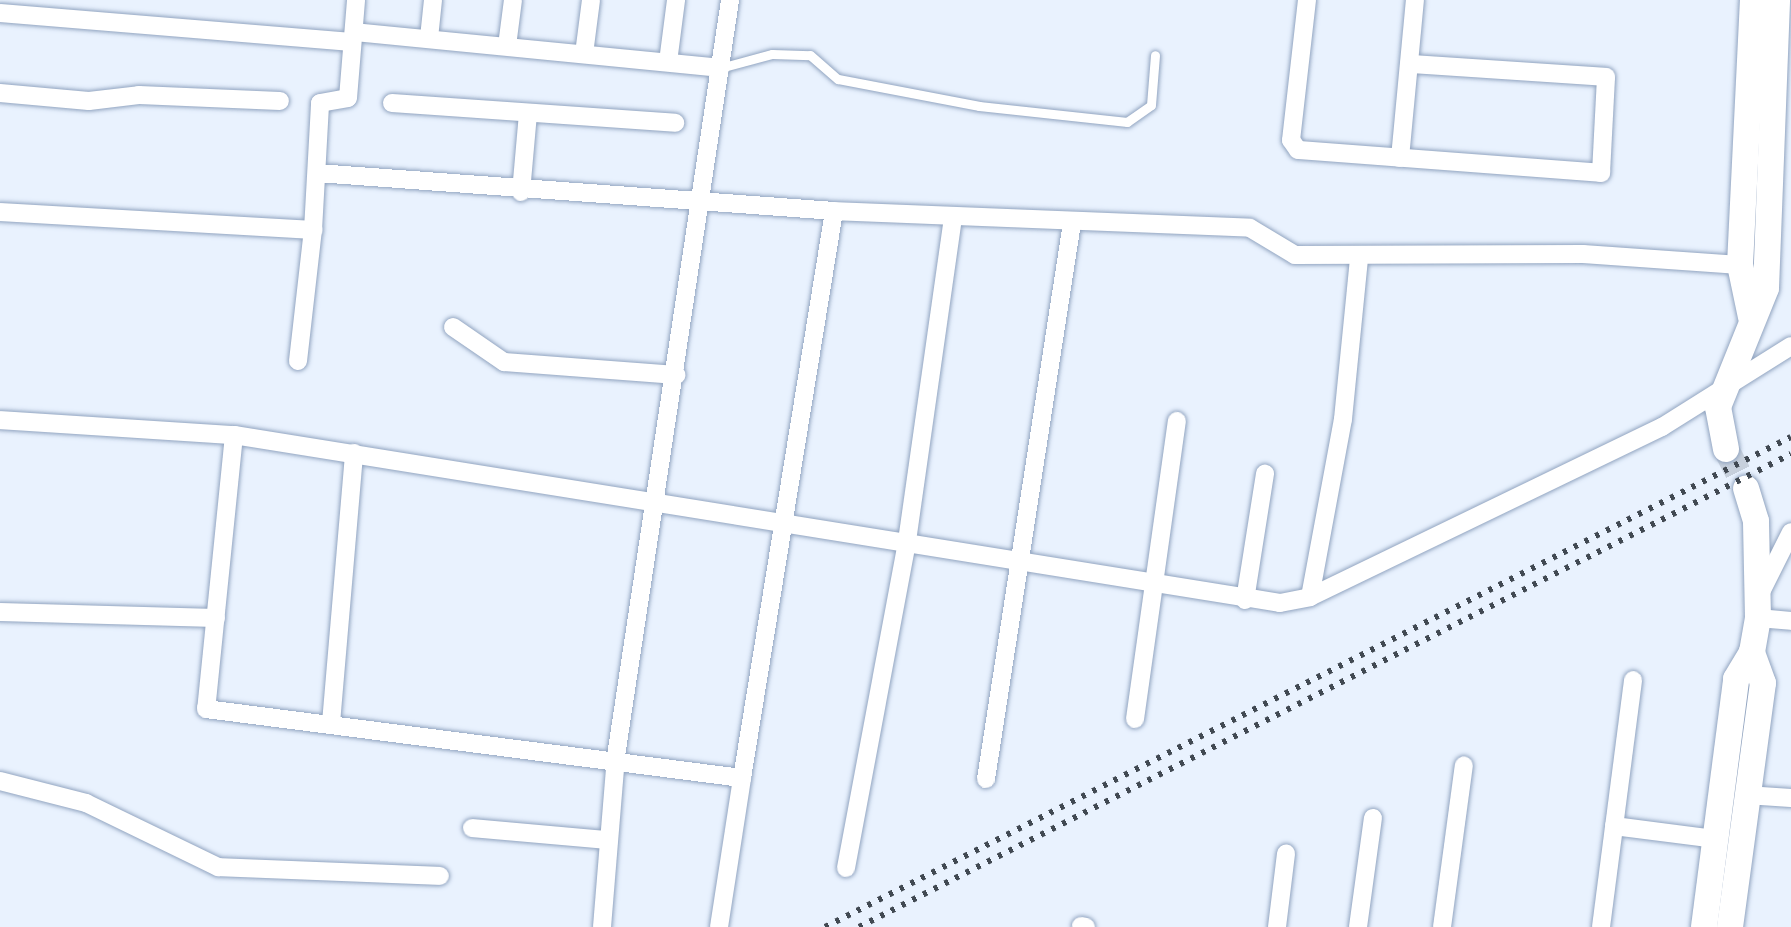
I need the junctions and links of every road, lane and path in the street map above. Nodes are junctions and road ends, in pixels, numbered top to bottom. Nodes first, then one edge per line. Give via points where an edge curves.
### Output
1 (356, 0) edge
2 (433, 0) edge
3 (513, 0) edge
4 (591, 0) edge
5 (676, 0) edge
6 (730, 0) edge
7 (1307, 0) edge
8 (1415, 0) edge
9 (1753, 0) edge
10 (1777, 0) edge
11 (7, 9) edge
12 (353, 37) junction
13 (429, 38) junction
14 (507, 46) junction
15 (584, 54) junction
16 (1155, 55) dead end
17 (668, 62) junction
18 (1409, 64) junction
19 (720, 68) junction
20 (0, 93) edge
21 (280, 101) dead end
22 (392, 103) dead end
23 (528, 113) junction
24 (675, 123) dead end
25 (1400, 158) junction
26 (317, 173) junction
27 (521, 192) junction
28 (701, 200) junction
29 (834, 211) junction
30 (0, 212) edge
31 (953, 218) junction
32 (1072, 223) junction
33 (313, 230) junction
34 (1359, 259) junction
35 (1740, 265) junction
36 (1751, 317) junction
37 (453, 327) dead end
38 (1791, 346) edge
39 (298, 361) dead end
40 (677, 375) junction
41 (1724, 385) junction
42 (0, 420) edge
43 (1177, 421) dead end
44 (234, 435) junction
45 (1726, 449) tunnel mouth
46 (354, 453) junction
47 (1265, 474) dead end
48 (1746, 488) tunnel mouth
49 (659, 500) junction
50 (788, 519) junction
51 (1791, 532) edge
52 (907, 541) junction
53 (1024, 561) junction
54 (1149, 583) junction
55 (1310, 597) junction
56 (1245, 600) junction
57 (1759, 606) junction
58 (0, 612) edge
59 (216, 618) junction
60 (1791, 621) edge
61 (1752, 652) junction
62 (1633, 680) dead end
63 (1135, 719) dead end
64 (331, 723) junction
65 (616, 756) junction
66 (1464, 765) dead end
67 (742, 778) junction
68 (986, 779) dead end
69 (0, 781) edge
70 (1746, 795) junction
71 (1791, 798) edge
72 (1373, 818) dead end
73 (1614, 826) junction
74 (472, 828) dead end
75 (1716, 839) junction
76 (607, 840) junction
77 (1286, 854) dead end
78 (846, 868) dead end
79 (440, 876) dead end
80 (602, 927) edge
81 (719, 927) edge
82 (1277, 927) edge
83 (1358, 927) edge
84 (1442, 927) edge
85 (1601, 927) edge
86 (1704, 927) edge
87 (1730, 927) edge

1 - 12 street
2 - 13 street
3 - 14 street
4 - 15 street
5 - 17 street
6 - 19 street
7 - 25 street via 1293,147
8 - 18 street
9 - 35 street
10 - 36 street via 1766,288
11 - 12 street
12 - 13 street
12 - 26 street via 348,98 321,101
13 - 14 street
14 - 15 street
15 - 17 street
16 - 19 lane via 1151,105 1127,122 979,106 838,79 810,55 772,54
17 - 19 street
18 - 25 street
18 - 25 street via 1606,77 1601,173
19 - 28 street
20 - 21 street via 89,101 139,95
22 - 23 street
23 - 24 street
23 - 27 street
26 - 27 street
26 - 33 street
27 - 28 street
28 - 29 street
28 - 40 street
29 - 31 street
29 - 50 street
30 - 33 street
31 - 32 street
31 - 52 street
32 - 34 street via 1250,228 1295,255
32 - 53 street
33 - 39 street
34 - 35 street via 1583,254
34 - 55 street via 1343,419
35 - 36 street
36 - 41 street
37 - 40 street via 504,362
38 - 41 street
40 - 49 street
41 - 45 street via 1718,423
41 - 55 street via 1662,427
42 - 44 street
43 - 54 street
44 - 46 street
44 - 59 street
46 - 49 street
46 - 64 street
47 - 56 street
48 - 57 street via 1756,521
49 - 50 street
49 - 65 street
50 - 52 street
50 - 67 street
51 - 57 street
52 - 53 street
52 - 78 street
53 - 54 street
53 - 68 street
54 - 56 street
54 - 63 street
55 - 56 street
57 - 60 street
57 - 61 street
58 - 59 street
59 - 64 street via 206,709
61 - 70 street via 1763,683
61 - 75 street via 1736,679
62 - 73 street
64 - 65 street
65 - 67 street
65 - 76 street
66 - 84 street
67 - 81 street
69 - 79 street via 98,807 218,867
70 - 71 street
70 - 87 street
72 - 83 street
73 - 75 street
73 - 85 street
74 - 76 street
75 - 86 street
76 - 80 street
77 - 82 street

